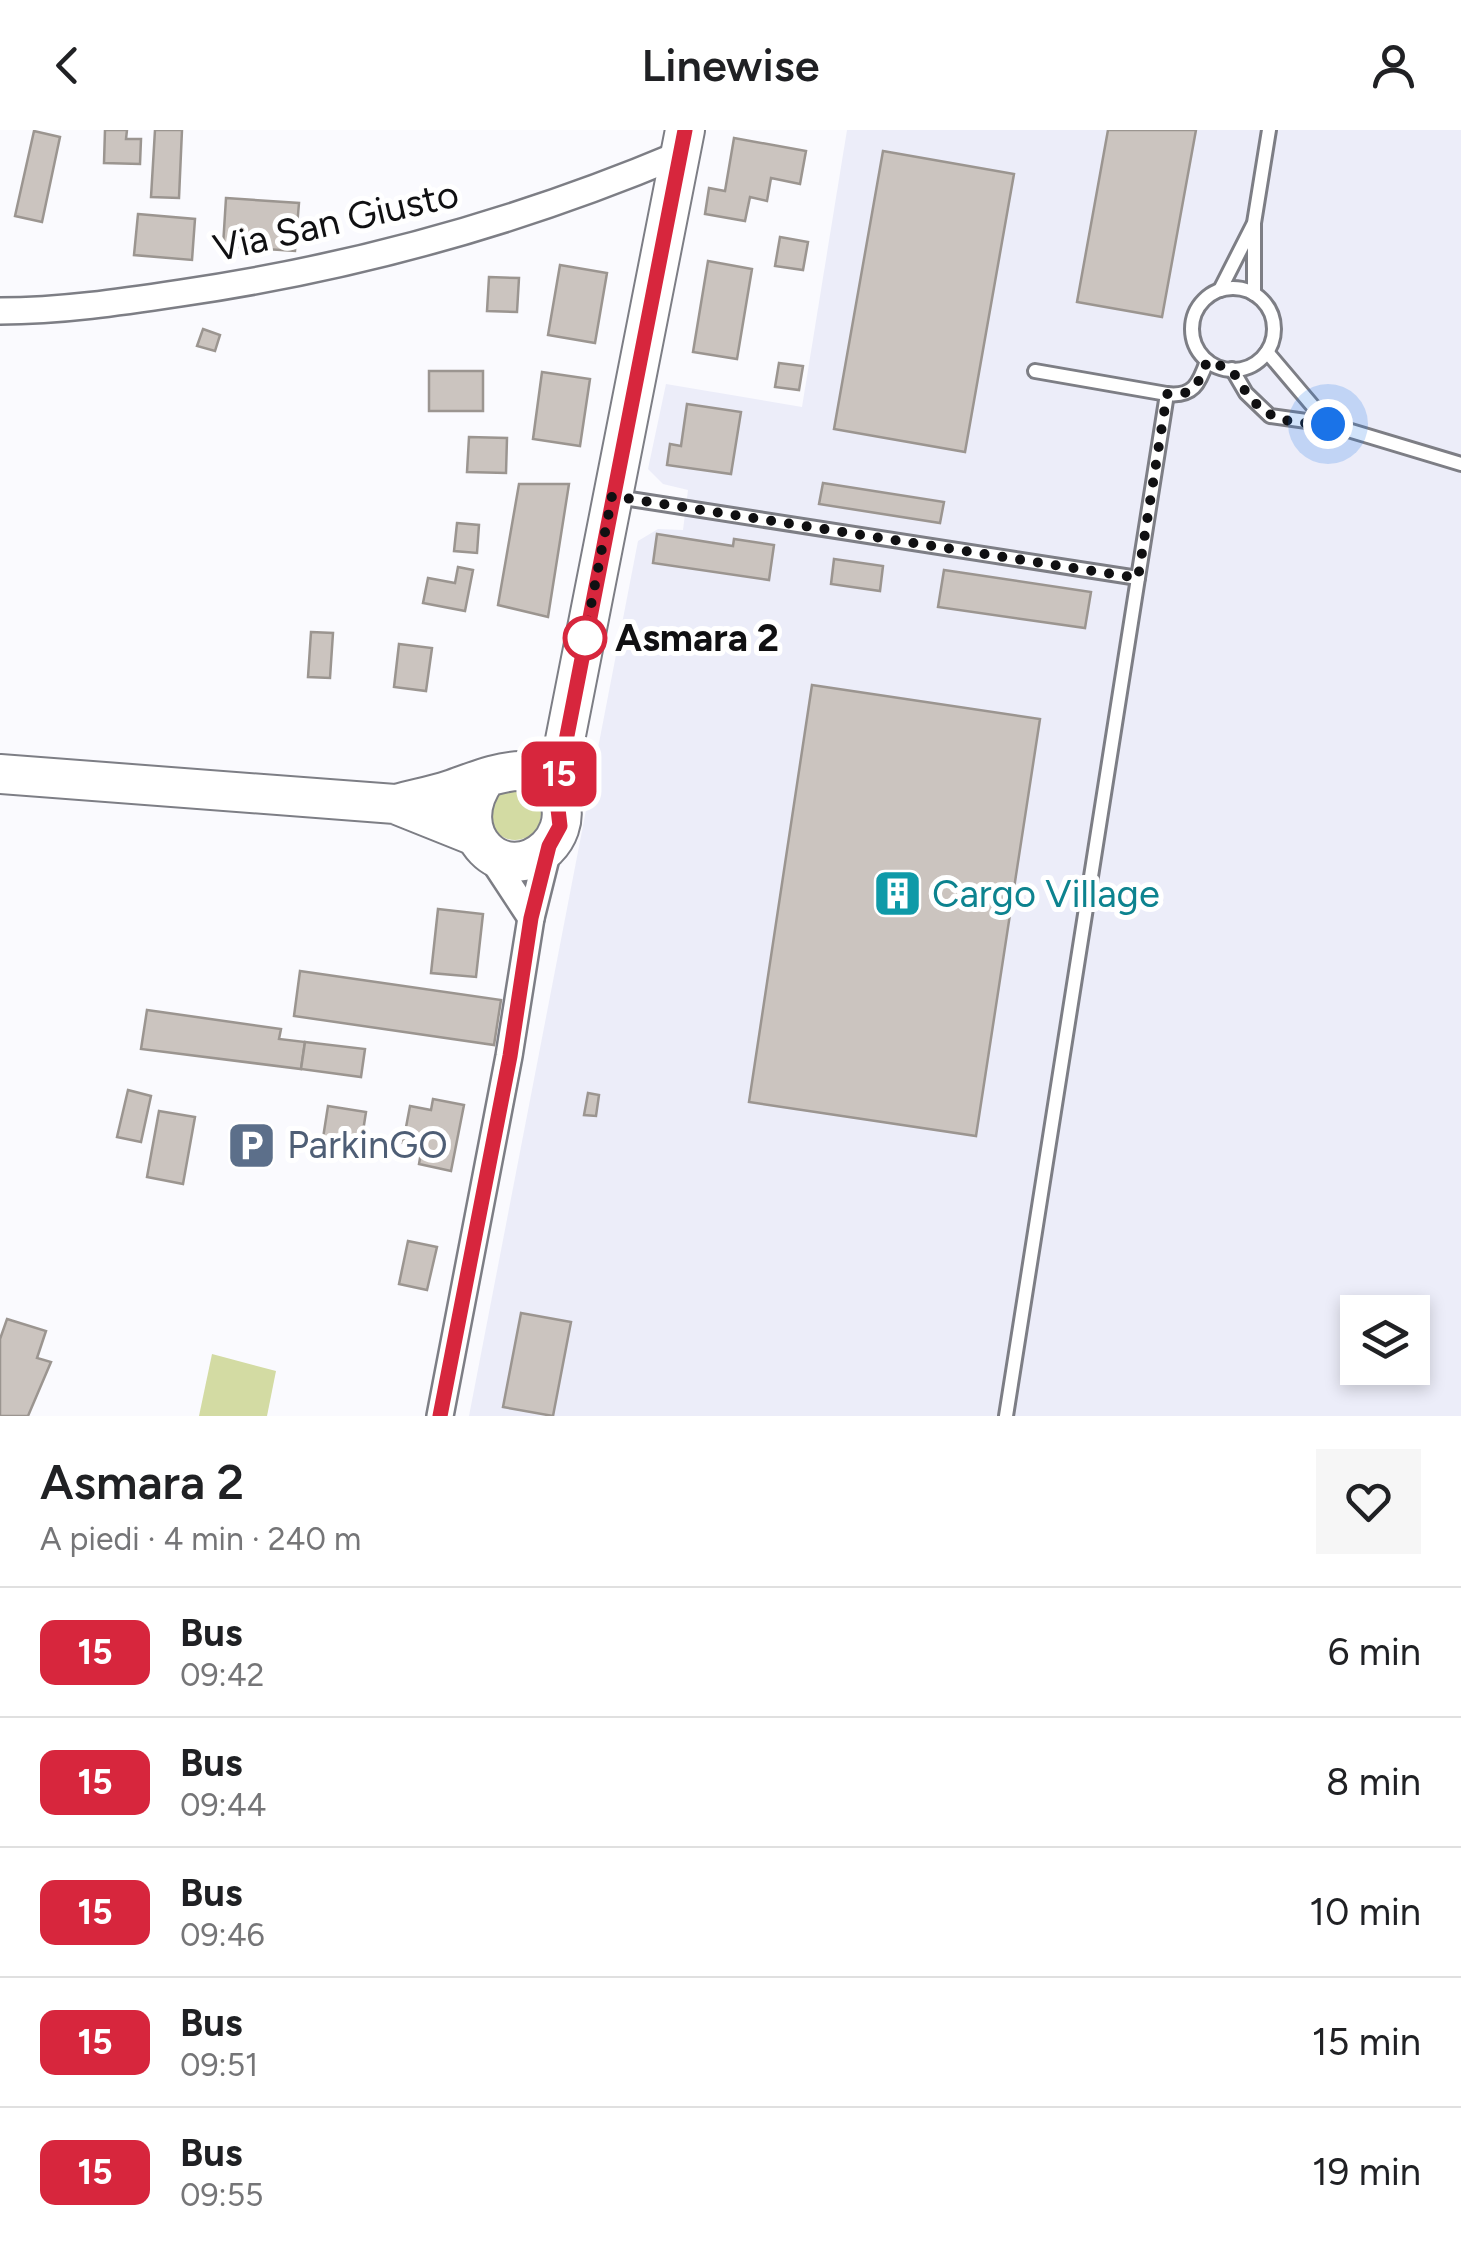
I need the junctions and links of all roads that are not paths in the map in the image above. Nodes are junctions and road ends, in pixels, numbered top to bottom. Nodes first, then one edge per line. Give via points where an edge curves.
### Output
1 (1269, 130) edge
2 (682, 143) edge
3 (1254, 223) junction
4 (1220, 290) junction
5 (1254, 294) junction
6 (0, 311) edge
7 (1267, 352) junction
8 (1207, 361) junction
9 (1232, 370) junction
10 (1034, 371) dead end
11 (1167, 394) junction
12 (1328, 424) junction
13 (1461, 464) edge
14 (612, 496) junction
15 (1138, 578) junction
16 (0, 774) edge
17 (486, 778) junction
18 (541, 781) junction
19 (395, 804) junction
20 (481, 844) junction
21 (549, 846) junction
22 (531, 918) junction
23 (440, 1416) edge
24 (1006, 1416) edge

1 - 3 lane
2 - 6 street, Via San Giusto via 604,186 315,270 109,304
2 - 14 street
3 - 4 lane
3 - 5 lane
4 - 5 lane
4 - 8 lane via 1204,300 1192,324
5 - 7 lane via 1274,326
7 - 9 lane
7 - 12 lane
8 - 9 lane
8 - 11 lane via 1196,388
9 - 12 lane via 1270,416
10 - 11 lane
11 - 15 lane
12 - 13 lane
14 - 15 lane
14 - 18 street via 570,710
15 - 24 lane
16 - 19 street
17 - 18 street via 502,770
17 - 19 street
17 - 20 street via 470,806
18 - 21 street via 562,814
19 - 20 street
20 - 21 street via 512,861
20 - 22 street
21 - 22 street
22 - 23 street

